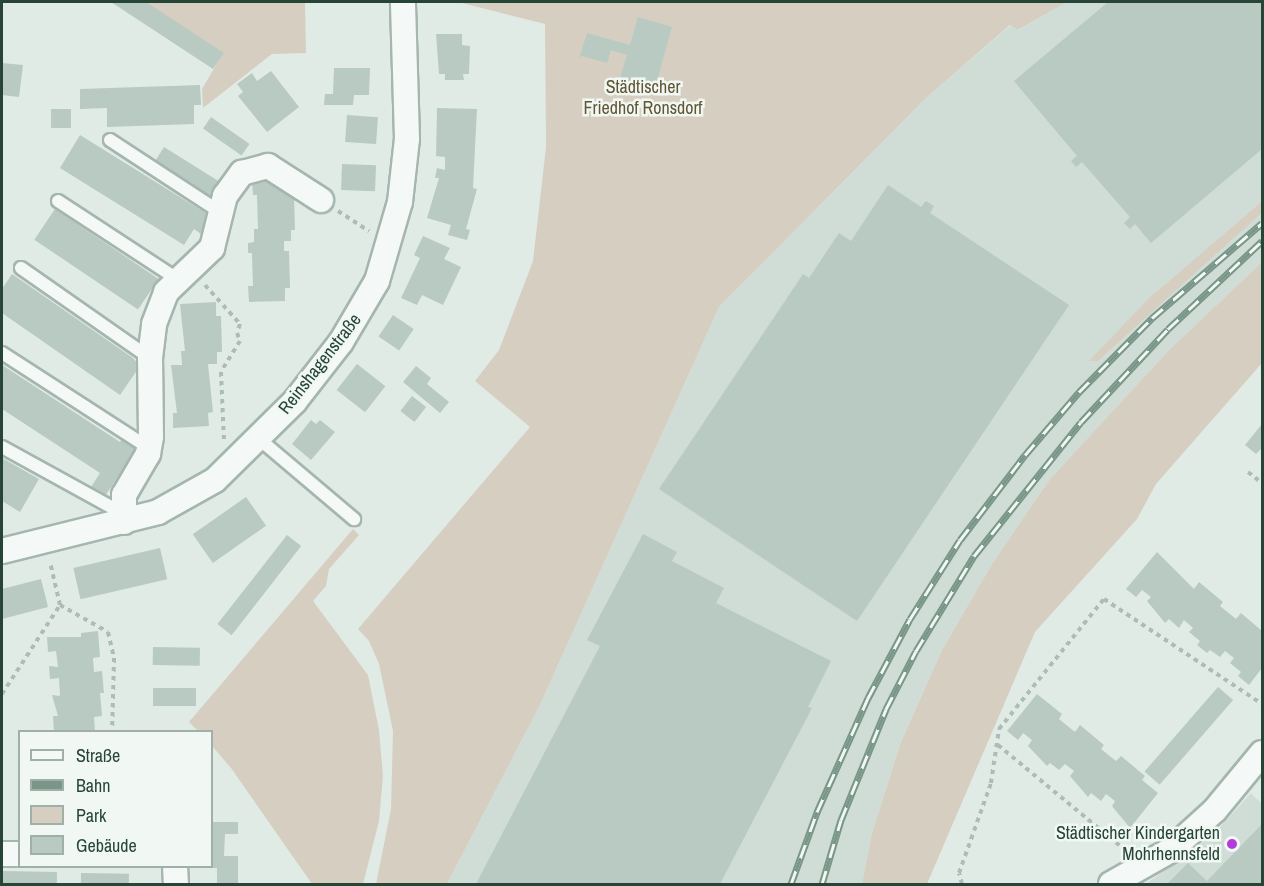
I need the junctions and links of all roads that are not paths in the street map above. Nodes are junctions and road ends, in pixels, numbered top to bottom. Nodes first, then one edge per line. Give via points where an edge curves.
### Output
1 (403, 2) edge
2 (110, 140) dead end
3 (321, 200) road end
4 (58, 201) dead end
5 (220, 212) junction
6 (21, 268) dead end
7 (184, 274) junction
8 (2, 353) edge
9 (150, 358) junction
10 (258, 438) junction
11 (2, 447) edge
12 (149, 448) junction
13 (124, 518) junction
14 (354, 519) dead end
15 (2, 551) edge
16 (1263, 753) edge
17 (2, 854) edge
18 (18, 854) edge
19 (175, 868) edge
20 (176, 885) edge
21 (1111, 885) edge

1 - 10 street, Reinshagenstraße via 407,139 390,246 362,312 295,401
2 - 5 lane
3 - 5 street via 268,166 255,167 235,180
4 - 7 lane
5 - 7 street via 212,248
6 - 9 lane
7 - 9 street via 166,292 154,324
8 - 12 lane
9 - 12 street
10 - 13 street, Reinshagenstraße via 215,480 158,512
10 - 14 lane
11 - 13 lane
12 - 13 street via 141,468 129,482
13 - 15 street, Reinshagenstraße
16 - 21 street via 1215,810 1171,850
17 - 18 street
19 - 20 street

